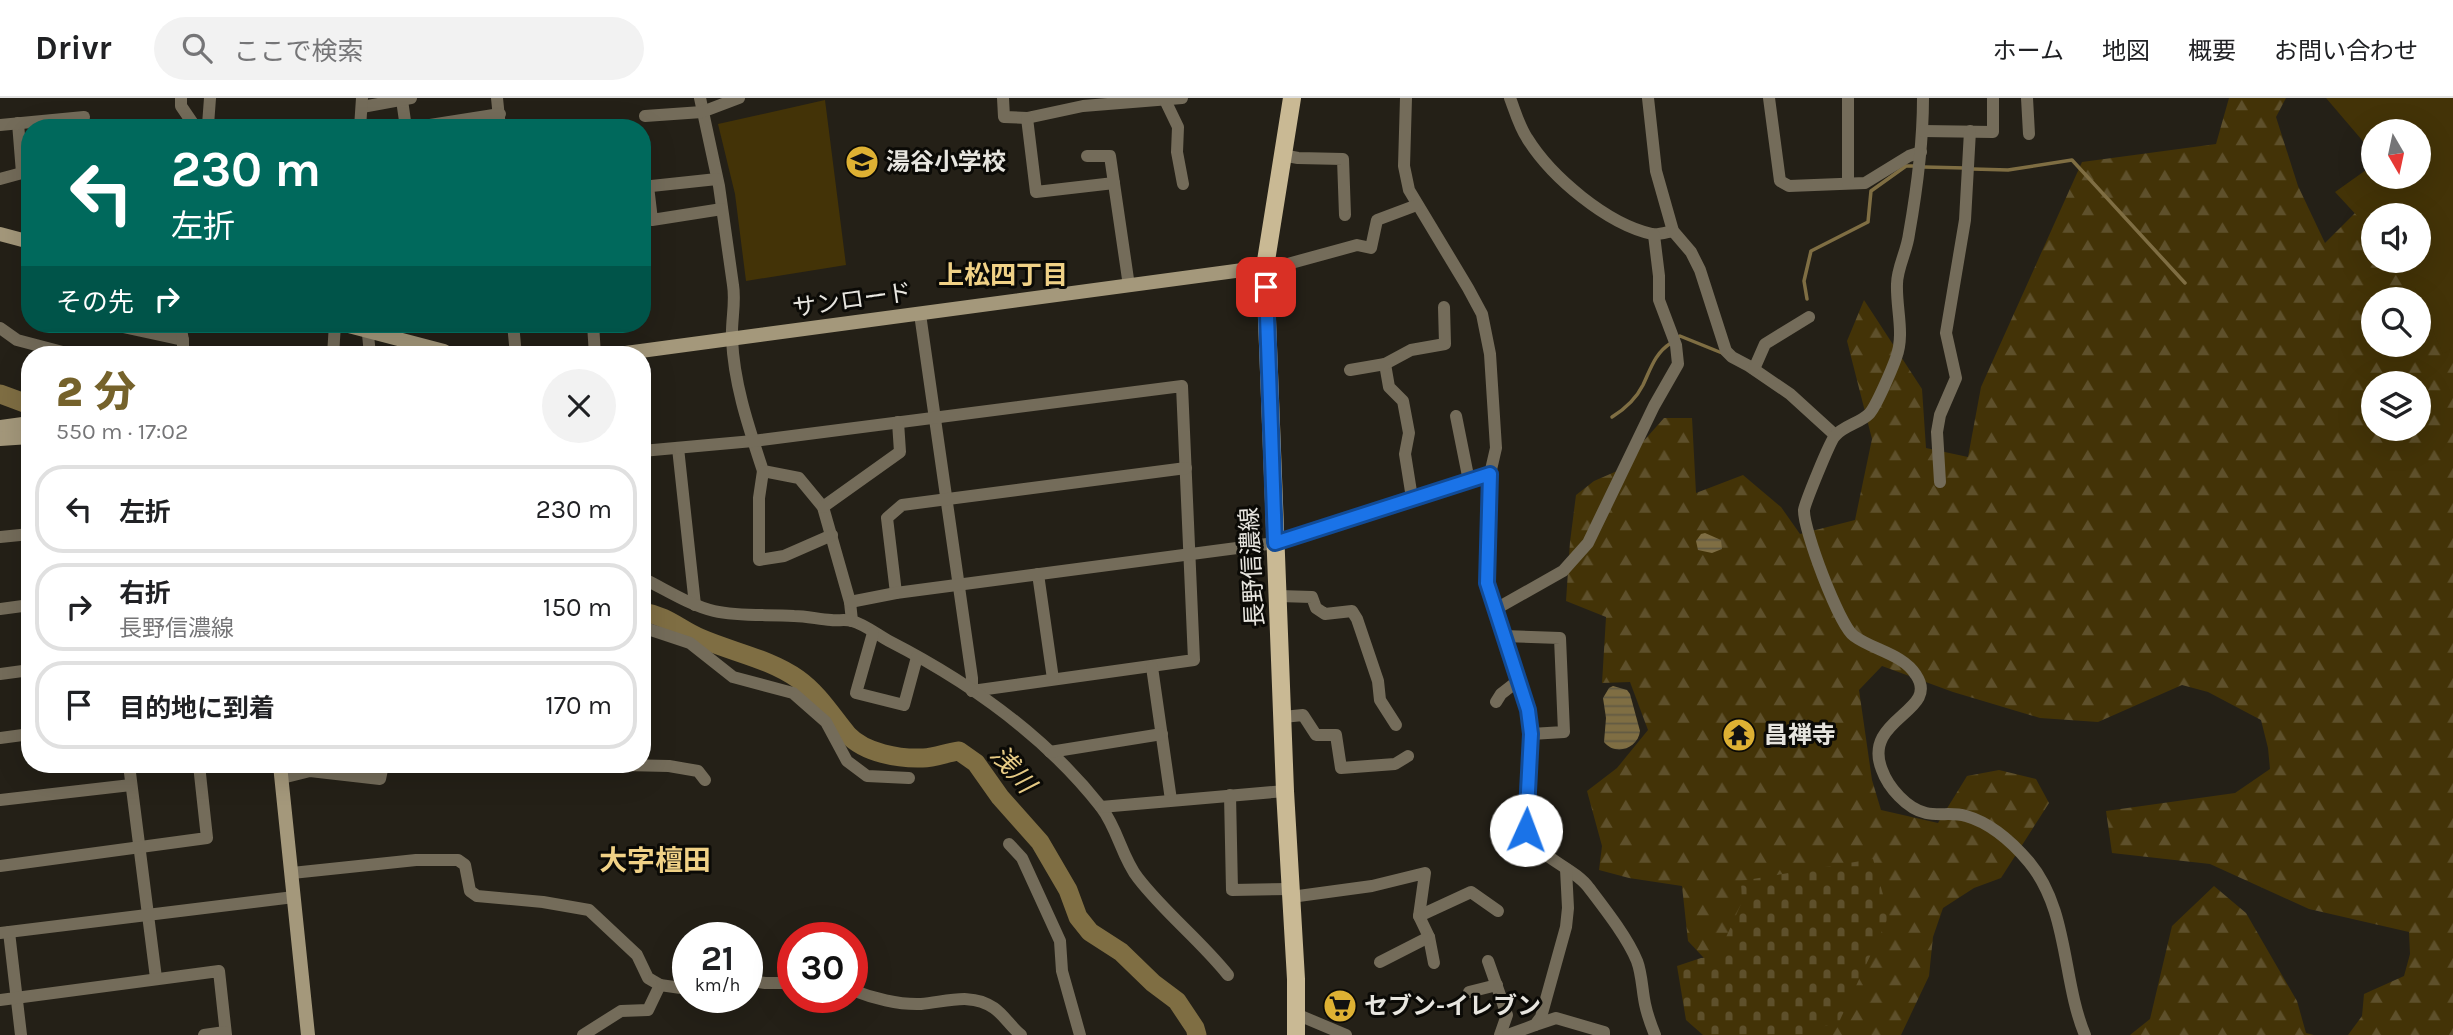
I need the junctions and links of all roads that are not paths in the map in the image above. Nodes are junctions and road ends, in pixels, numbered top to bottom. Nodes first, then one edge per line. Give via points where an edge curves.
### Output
1 (181, 98) edge
2 (210, 98) edge
3 (497, 98) edge
4 (700, 98) edge
5 (739, 98) edge
6 (1003, 98) edge
7 (1048, 98) edge
8 (1182, 98) edge
9 (1292, 98) edge
10 (1406, 98) edge
11 (1510, 98) edge
12 (1648, 98) edge
13 (1769, 98) edge
14 (1847, 98) edge
15 (1923, 98) edge
16 (1993, 98) edge
17 (2027, 98) edge
18 (407, 99) edge
19 (1164, 99) edge
20 (362, 102) edge
21 (702, 112) junction
22 (1049, 112) junction
23 (645, 116) dead end
24 (84, 117) dead end
25 (1027, 118) junction
26 (62, 119) edge
27 (190, 119) edge
28 (208, 119) edge
29 (406, 119) edge
30 (500, 119) edge
31 (19, 123) joint
32 (0, 125) edge
33 (1923, 131) junction
34 (1970, 131) junction
35 (2029, 134) dead end
36 (21, 138) edge
37 (1921, 152) junction
38 (1282, 155) junction
39 (1087, 156) dead end
40 (21, 176) edge
41 (0, 179) edge
42 (718, 179) junction
43 (1114, 183) junction
44 (1848, 183) junction
45 (1183, 184) dead end
46 (651, 186) edge
47 (1418, 205) junction
48 (722, 209) junction
49 (651, 215) edge
50 (1345, 215) dead end
51 (1673, 230) junction
52 (0, 234) edge
53 (1654, 235) junction
54 (21, 240) edge
55 (1265, 267) junction
56 (1129, 286) junction
57 (1444, 307) dead end
58 (920, 314) junction
59 (1809, 317) dead end
60 (0, 328) edge
61 (151, 333) edge
62 (182, 333) edge
63 (386, 333) edge
64 (732, 339) junction
65 (183, 340) junction
66 (40, 346) edge
67 (183, 346) edge
68 (428, 346) edge
69 (651, 350) edge
70 (1385, 364) junction
71 (1754, 369) junction
72 (1350, 370) dead end
73 (1456, 416) dead end
74 (934, 417) junction
75 (898, 422) junction
76 (21, 424) edge
77 (0, 427) edge
78 (1835, 435) junction
79 (21, 438) edge
80 (0, 439) edge
81 (753, 441) junction
82 (678, 448) junction
83 (651, 451) edge
84 (1186, 468) junction
85 (763, 471) junction
86 (1490, 474) junction
87 (1469, 481) junction
88 (1940, 482) dead end
89 (946, 498) junction
90 (1412, 498) junction
91 (823, 507) junction
92 (21, 535) edge
93 (832, 535) junction
94 (0, 537) edge
95 (1275, 543) junction
96 (1188, 553) junction
97 (1038, 574) junction
98 (651, 583) edge
99 (959, 585) junction
100 (896, 593) junction
101 (1279, 596) junction
102 (850, 601) junction
103 (695, 605) junction
104 (21, 606) edge
105 (0, 609) edge
106 (1494, 610) junction
107 (852, 621) junction
108 (651, 630) edge
109 (873, 633) junction
110 (1503, 636) junction
111 (917, 657) junction
112 (1152, 667) junction
113 (21, 671) edge
114 (0, 674) edge
115 (1053, 679) junction
116 (1519, 680) junction
117 (972, 691) junction
118 (1496, 702) dead end
119 (1283, 717) junction
120 (1395, 725) dead end
121 (1162, 734) junction
122 (1531, 734) junction
123 (21, 735) edge
124 (0, 738) edge
125 (1050, 752) junction
126 (1408, 756) dead end
127 (651, 766) edge
128 (130, 773) edge
129 (200, 773) edge
130 (281, 773) edge
131 (328, 773) edge
132 (381, 773) edge
133 (909, 778) dead end
134 (705, 780) dead end
135 (131, 785) junction
136 (1285, 791) junction
137 (1230, 795) junction
138 (0, 800) edge
139 (1171, 800) junction
140 (1101, 807) junction
141 (1009, 844) dead end
142 (139, 848) junction
143 (0, 866) edge
144 (1566, 869) junction
145 (292, 873) junction
146 (1291, 893) junction
147 (293, 897) junction
148 (1498, 911) dead end
149 (148, 914) junction
150 (1419, 916) junction
151 (5, 933) edge
152 (1430, 937) junction
153 (1489, 961) dead end
154 (1380, 962) dead end
155 (1434, 963) dead end
156 (1228, 975) dead end
157 (156, 978) junction
158 (660, 985) junction
159 (1497, 985) junction
160 (672, 987) edge
161 (1469, 992) dead end
162 (868, 996) edge
163 (17, 997) junction
164 (0, 1000) edge
165 (1296, 1014) junction
166 (1535, 1025) junction
167 (225, 1034) edge
168 (1512, 1034) edge
169 (21, 1035) edge
170 (204, 1035) edge
171 (308, 1035) edge
172 (583, 1035) edge
173 (1021, 1035) edge
174 (1080, 1035) edge
175 (1296, 1035) edge
176 (1346, 1035) edge
177 (1500, 1035) edge
178 (1604, 1035) edge
179 (1655, 1035) edge
180 (2085, 1035) edge

1 - 27 street
2 - 28 street
3 - 30 street
4 - 21 street
5 - 21 street
6 - 25 street via 1004,117
7 - 22 street
8 - 19 street
9 - 38 main road, 長野信濃線
10 - 47 street via 1404,166
11 - 53 street via 1525,136 1567,184 1600,212
12 - 51 street via 1656,171
13 - 44 street via 1780,181 1789,186
14 - 44 street
15 - 33 street
16 - 34 street via 1993,132
17 - 35 street
18 - 20 street
18 - 29 street
19 - 22 street
19 - 45 street via 1178,127
21 - 23 street
21 - 42 street
22 - 25 street
24 - 26 street
25 - 43 street via 1036,192
31 - 32 street
31 - 36 street
33 - 34 street
33 - 37 street
34 - 88 street via 1965,220 1946,333 1956,378 1937,432
37 - 44 street via 1865,183
37 - 78 street via 1909,239 1897,282 1901,341 1897,357 1870,414
38 - 50 street via 1343,159
38 - 55 main road, 長野信濃線
39 - 43 street via 1110,156
40 - 41 street
42 - 46 street
42 - 48 street
43 - 56 street
47 - 55 street via 1377,220 1371,248 1357,245
47 - 86 street via 1484,319 1496,448
48 - 49 street via 652,220
48 - 64 street via 735,298
51 - 53 street
51 - 71 street via 1700,270 1726,351
52 - 54 street
53 - 106 street via 1659,300 1678,364 1588,542 1563,570
55 - 56 street, サンロード
55 - 95 main road, 長野信濃線
56 - 58 street, サンロード
57 - 70 street via 1445,344 1411,350
58 - 64 street, サンロード
58 - 74 street
59 - 71 street via 1765,344
60 - 66 street via 17,340
61 - 65 street
62 - 65 street
63 - 68 street
64 - 69 street, サンロード
64 - 81 street via 736,385
65 - 67 street
70 - 72 street
70 - 90 street via 1389,387 1403,401
71 - 78 street
73 - 87 street
74 - 75 street
74 - 84 street via 1182,386
74 - 89 street
75 - 81 street
75 - 91 street via 900,452
76 - 77 street
78 - 180 street via 1804,510 1833,604 1850,633 1908,664 1919,678 1921,692 1915,705 1885,729 1877,748 1882,770 1896,793 1912,807 1979,820 2004,836 2032,866 2052,901
79 - 80 street
81 - 82 street
81 - 85 street
82 - 83 street
82 - 103 street
84 - 89 street
84 - 96 street
85 - 91 street via 799,478
85 - 93 street via 759,560 783,556
86 - 87 street
86 - 106 street via 1487,583
87 - 90 street
89 - 99 street
89 - 100 street via 902,505 887,518
90 - 95 street
91 - 93 street
92 - 94 street
93 - 102 street
95 - 96 street
95 - 101 main road, 長野信濃線
96 - 97 street
96 - 112 street via 1194,660
97 - 99 street
97 - 115 street
98 - 103 street
99 - 100 street
99 - 117 street
100 - 102 street
101 - 119 main road, 長野信濃線
101 - 120 street via 1312,597 1325,614 1352,611 1378,681 1380,700
102 - 107 street
103 - 107 street via 741,615
104 - 105 street
106 - 110 street
107 - 109 street
108 - 133 street via 690,642 733,677 793,693 826,722 847,761 867,776
109 - 111 street
109 - 111 street via 856,693 904,705
110 - 116 street
110 - 122 street via 1560,638 1564,732
111 - 117 street
112 - 115 street
112 - 121 street
113 - 114 street
115 - 117 street
116 - 118 street
116 - 122 street
117 - 125 street
119 - 126 street via 1303,715 1316,735 1336,735 1341,768 1395,764
119 - 136 main road, 長野信濃線
121 - 125 street
121 - 139 street
122 - 144 street via 1526,830 1529,839
123 - 124 street
125 - 140 street
127 - 134 street via 698,771
128 - 135 street
129 - 142 street via 207,838
130 - 145 street
131 - 132 street via 380,779
135 - 138 street
135 - 142 street
136 - 137 street
136 - 146 main road, 長野信濃線
137 - 139 street
137 - 146 street via 1232,890
139 - 140 street
140 - 156 street via 1136,875
141 - 174 street via 1022,858 1060,941 1062,971
142 - 143 street
142 - 149 street
144 - 166 street via 1566,927
144 - 179 street via 1580,876 1637,962
145 - 147 street
145 - 158 street via 458,860 465,865 470,891 477,896 589,910 637,955 648,978
146 - 150 street via 1372,886 1425,873
146 - 165 main road, 長野信濃線
147 - 149 street
147 - 171 street
148 - 150 street via 1471,892
149 - 151 street
149 - 157 street
150 - 152 street
151 - 163 street
152 - 154 street
152 - 155 street
153 - 159 street
157 - 163 street
157 - 167 street via 219,971
158 - 160 street
158 - 172 street via 648,1010 621,1011
159 - 161 street
159 - 177 street via 1507,1015
162 - 173 street via 918,1004 963,998 980,1002 995,1009
163 - 164 street
163 - 169 street
165 - 175 main road, 長野信濃線
165 - 176 street
166 - 168 street
166 - 178 street via 1556,1018
167 - 170 street

